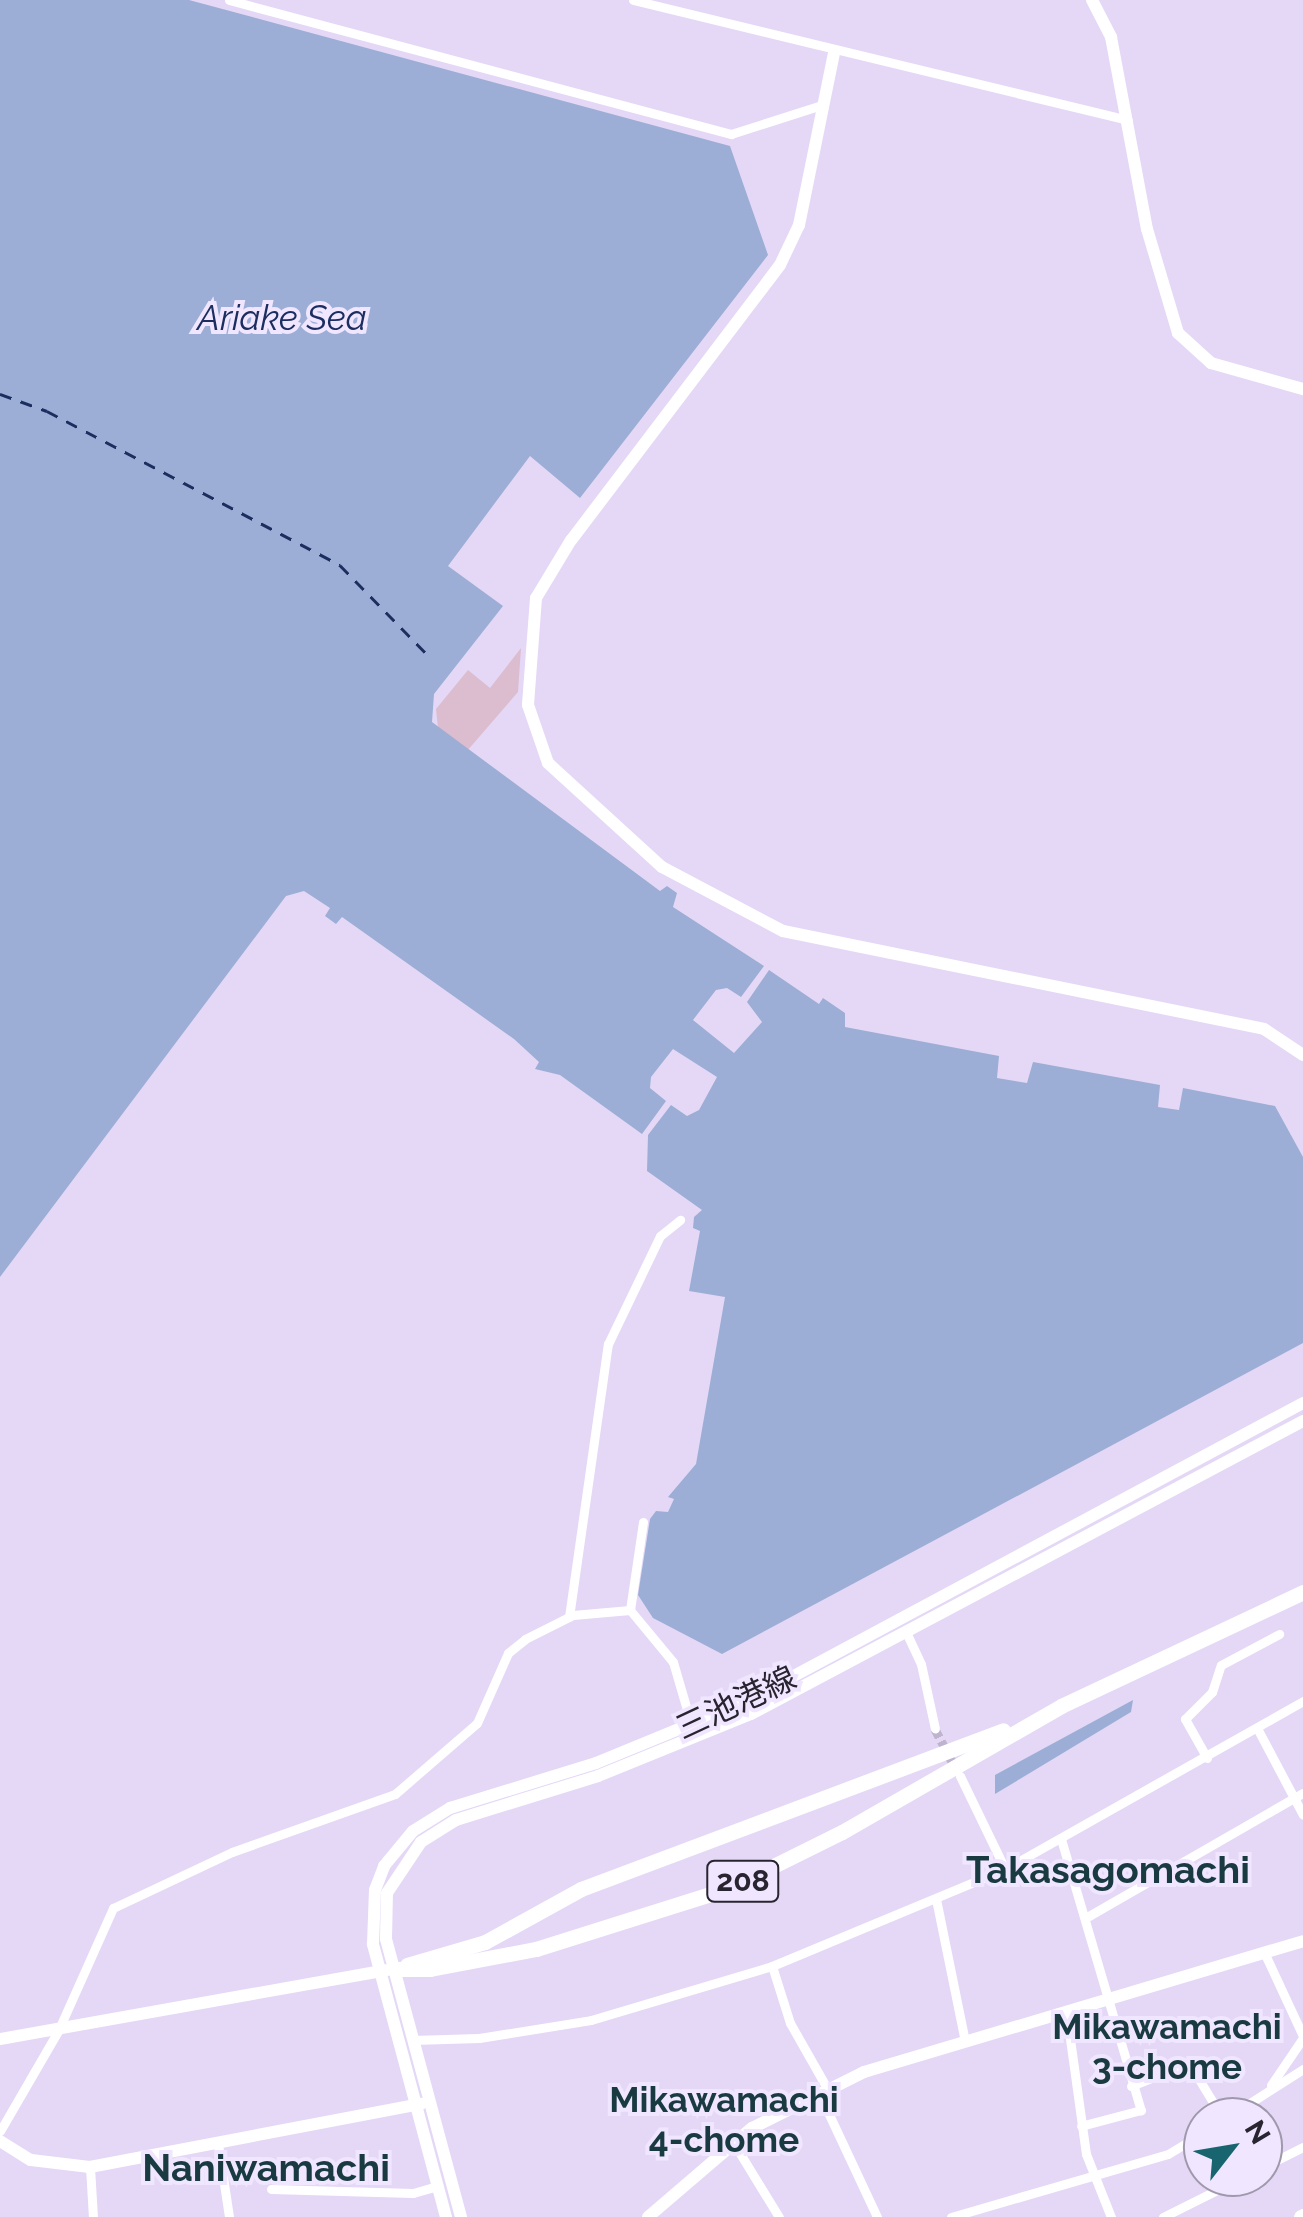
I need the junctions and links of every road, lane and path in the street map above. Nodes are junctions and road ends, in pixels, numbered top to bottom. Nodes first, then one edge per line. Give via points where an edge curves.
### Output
1 (229, 0) edge
2 (633, 0) edge
3 (1092, 0) edge
4 (834, 53) junction
5 (822, 106) junction
6 (1128, 120) junction
7 (1303, 389) edge
8 (1296, 1042) edge
9 (1303, 1055) edge
10 (680, 1220) dead end
11 (1303, 1403) edge
12 (1303, 1420) edge
13 (643, 1522) dead end
14 (1303, 1592) edge
15 (630, 1610) junction
16 (569, 1616) junction
17 (906, 1632) junction
18 (1279, 1634) dead end
19 (1303, 1701) edge
20 (1062, 1706) junction
21 (1257, 1728) junction
22 (935, 1729) tunnel mouth
23 (695, 1732) junction
24 (1206, 1758) junction
25 (960, 1776) tunnel mouth
26 (1303, 1793) edge
27 (1291, 1801) junction
28 (1303, 1815) edge
29 (1061, 1839) junction
30 (1004, 1868) junction
31 (936, 1899) junction
32 (1087, 1917) junction
33 (1303, 1940) edge
34 (1264, 1952) junction
35 (772, 1966) junction
36 (386, 1970) junction
37 (1108, 1998) junction
38 (1066, 2010) junction
39 (58, 2031) junction
40 (1303, 2037) edge
41 (0, 2039) edge
42 (412, 2040) junction
43 (965, 2040) junction
44 (1303, 2069) edge
45 (1132, 2086) junction
46 (1270, 2086) junction
47 (823, 2090) junction
48 (1212, 2097) edge
49 (1254, 2097) edge
50 (423, 2104) junction
51 (1081, 2126) junction
52 (0, 2131) edge
53 (0, 2141) edge
54 (733, 2142) junction
55 (218, 2144) junction
56 (1183, 2145) edge
57 (90, 2167) junction
58 (1092, 2178) junction
59 (437, 2186) junction
60 (271, 2189) dead end
61 (1204, 2197) edge
62 (93, 2217) edge
63 (230, 2217) edge
64 (446, 2217) edge
65 (462, 2217) edge
66 (648, 2217) edge
67 (780, 2217) edge
68 (877, 2217) edge
69 (951, 2217) edge
70 (1110, 2217) edge
71 (1164, 2217) edge

1 - 5 street via 731,134
2 - 4 street
3 - 6 street via 1110,37
4 - 5 street
4 - 6 street
5 - 8 street via 799,225 780,266 571,540 536,598 528,705 548,764 662,867 783,930 1264,1029
6 - 7 street via 1163,298 1178,333 1210,363
8 - 9 street
10 - 16 street via 660,1236 608,1344
11 - 23 street, 三池港線
12 - 17 street, 三池港線
13 - 15 street
14 - 20 highway, 208
15 - 16 street
15 - 23 street via 673,1662
16 - 39 street via 508,1653 477,1724 395,1794 232,1852 113,1908
17 - 22 street via 921,1664
17 - 23 street, 三池港線
18 - 24 street via 1221,1666 1212,1692 1185,1719
19 - 21 street
20 - 36 highway, 208 via 581,1889 485,1942
20 - 36 highway, 208 via 842,1832 729,1888 536,1949 430,1969
21 - 24 street
21 - 27 street
23 - 36 street, 三池港線 via 456,1820 421,1842 388,1893
24 - 29 street
25 - 30 street
26 - 27 street
27 - 28 street
27 - 32 street
29 - 30 street
29 - 32 street
30 - 31 street
31 - 35 street
31 - 43 street
32 - 37 street
33 - 34 street
34 - 37 street
34 - 40 street
35 - 42 street via 591,2020 479,2038
35 - 47 street via 790,2023
36 - 39 street via 282,1984
36 - 42 street, 三池港線
36 - 50 street, 三池港線
37 - 38 street
37 - 45 street
38 - 43 street
38 - 51 street
39 - 41 street
39 - 52 street
40 - 46 street
42 - 50 street, 三池港線
43 - 47 street
44 - 46 street
45 - 48 street via 1189,2063
45 - 51 street via 1141,2110
46 - 49 street
47 - 54 street
47 - 68 street
50 - 55 street
50 - 59 street, 三池港線
50 - 65 street, 三池港線
51 - 58 street
53 - 57 street via 30,2160
54 - 66 street
54 - 67 street
55 - 57 street
55 - 63 street
56 - 58 street
57 - 62 street
58 - 69 street
58 - 70 street
59 - 60 street via 413,2193
59 - 64 street, 三池港線
61 - 71 street

